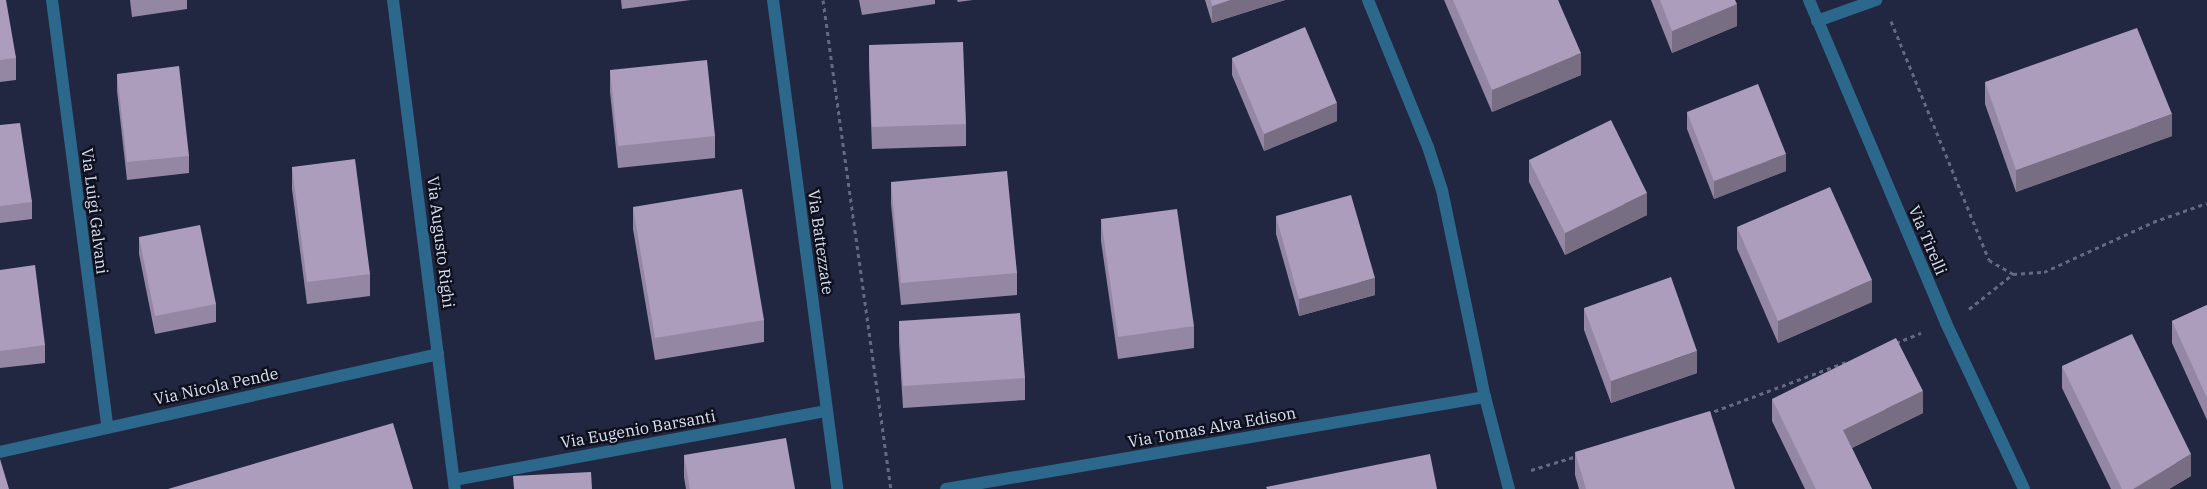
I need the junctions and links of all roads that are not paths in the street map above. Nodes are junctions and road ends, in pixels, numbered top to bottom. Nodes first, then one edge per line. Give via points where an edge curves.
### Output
1 (52, 0) edge
2 (394, 0) edge
3 (773, 0) edge
4 (1368, 0) edge
5 (1809, 0) edge
6 (1876, 0) edge
7 (1817, 21) junction
8 (438, 354) junction
9 (1485, 396) junction
10 (827, 411) junction
11 (106, 426) junction
12 (0, 452) edge
13 (454, 484) edge
14 (1508, 484) edge
15 (837, 489) edge
16 (946, 489) edge
17 (2024, 489) edge

1 - 11 street, Via Luigi Galvani
2 - 8 street, Via Augusto Righi
3 - 10 street, Via Battezzate
4 - 9 street via 1428,147 1442,190
5 - 7 street, Via Tirelli
6 - 7 street
7 - 17 street, Via Tirelli via 1946,323
8 - 11 street, Via Nicola Pende
8 - 13 street, Via Augusto Righi
9 - 14 street
9 - 16 street, Via Tomas Alva Edison
10 - 13 street, Via Eugenio Barsanti
10 - 15 street, Via Battezzate
11 - 12 street, Via Nicola Pende

